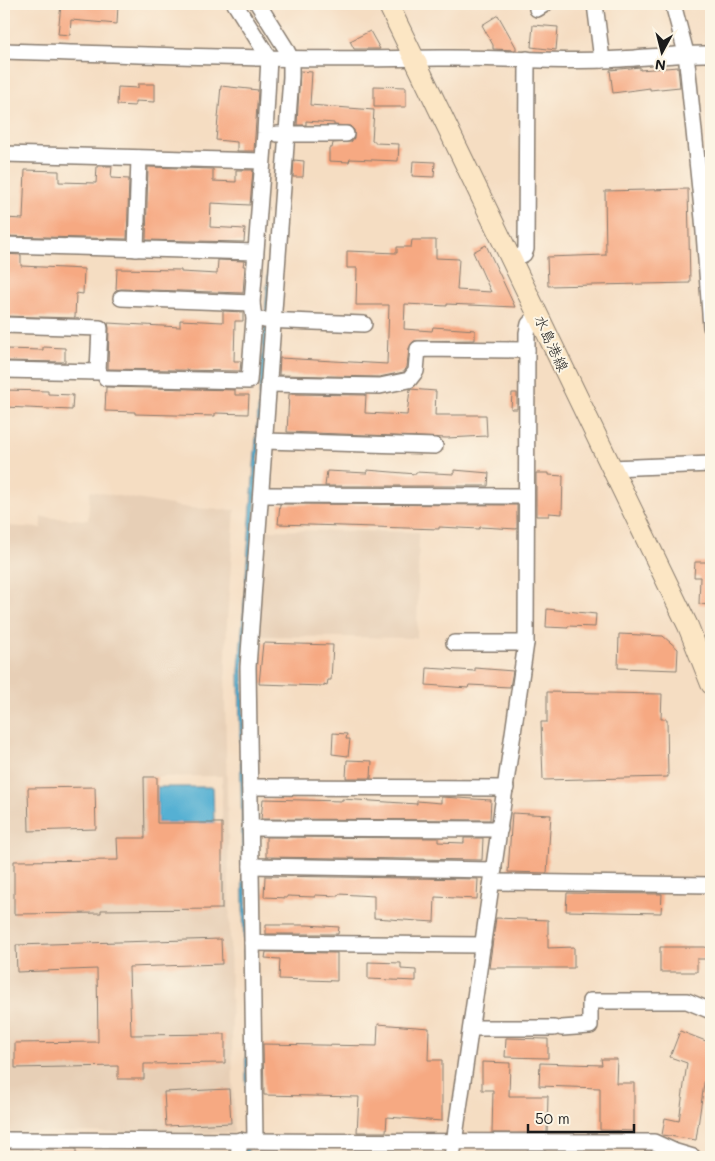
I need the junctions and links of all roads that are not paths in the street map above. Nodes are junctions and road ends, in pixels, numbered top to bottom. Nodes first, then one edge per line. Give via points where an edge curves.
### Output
1 (235, 4) edge
2 (258, 4) edge
3 (388, 4) edge
4 (595, 4) edge
5 (672, 4) edge
6 (4, 51) edge
7 (686, 53) junction
8 (711, 54) edge
9 (269, 58) junction
10 (291, 59) junction
11 (415, 59) junction
12 (527, 59) junction
13 (602, 60) junction
14 (278, 134) junction
15 (346, 134) dead end
16 (4, 154) edge
17 (140, 158) junction
18 (262, 161) junction
19 (4, 245) edge
20 (136, 249) junction
21 (255, 252) junction
22 (512, 260) junction
23 (121, 298) dead end
24 (252, 302) junction
25 (538, 314) junction
26 (265, 320) junction
27 (364, 324) dead end
28 (4, 325) edge
29 (711, 327) edge
30 (527, 350) junction
31 (4, 370) edge
32 (106, 378) dead end
33 (268, 384) junction
34 (265, 441) junction
35 (435, 446) dead end
36 (711, 464) edge
37 (611, 468) junction
38 (261, 495) junction
39 (519, 496) dead end
40 (526, 642) junction
41 (454, 643) dead end
42 (710, 679) edge
43 (250, 787) junction
44 (506, 788) junction
45 (250, 828) junction
46 (500, 829) junction
47 (251, 866) junction
48 (493, 876) junction
49 (711, 885) edge
50 (252, 943) junction
51 (484, 945) junction
52 (711, 1011) edge
53 (471, 1028) junction
54 (4, 1140) edge
55 (247, 1140) junction
56 (453, 1150) edge
57 (238, 1157) edge
58 (692, 1157) edge

1 - 9 street
2 - 10 street
3 - 11 main road, 水島港線
4 - 13 street
5 - 7 street
6 - 9 street
7 - 8 street
7 - 13 street
7 - 29 street
9 - 10 street
9 - 14 street
10 - 11 street
10 - 14 street via 291,91
11 - 12 street
11 - 22 main road, 水島港線
12 - 13 street
12 - 22 street via 526,248 524,254
14 - 15 street
14 - 18 street
14 - 26 street
16 - 17 street
17 - 18 street
17 - 20 street
18 - 21 street
19 - 20 street
20 - 21 street
21 - 24 street
22 - 25 main road, 水島港線
23 - 24 street
24 - 26 street
25 - 30 street via 529,324
25 - 37 main road, 水島港線
26 - 27 street
26 - 32 street via 249,381
26 - 33 street
28 - 31 street via 100,328 98,372
30 - 33 street via 418,349 416,371 409,380 380,386
30 - 40 street
33 - 34 street
34 - 35 street
34 - 38 street
36 - 37 street
37 - 42 main road, 水島港線 via 688,626
38 - 39 street
38 - 43 street via 248,667
40 - 41 street
40 - 44 street
43 - 44 street
43 - 45 street
44 - 46 street
45 - 46 street
45 - 47 street
46 - 48 street
47 - 48 street
47 - 50 street
48 - 49 street
48 - 51 street
50 - 51 street
50 - 55 street
51 - 53 street
52 - 53 street via 687,1001 590,1001 590,1026
53 - 56 street
54 - 55 street
55 - 56 street
55 - 57 street
56 - 58 street via 654,1142

